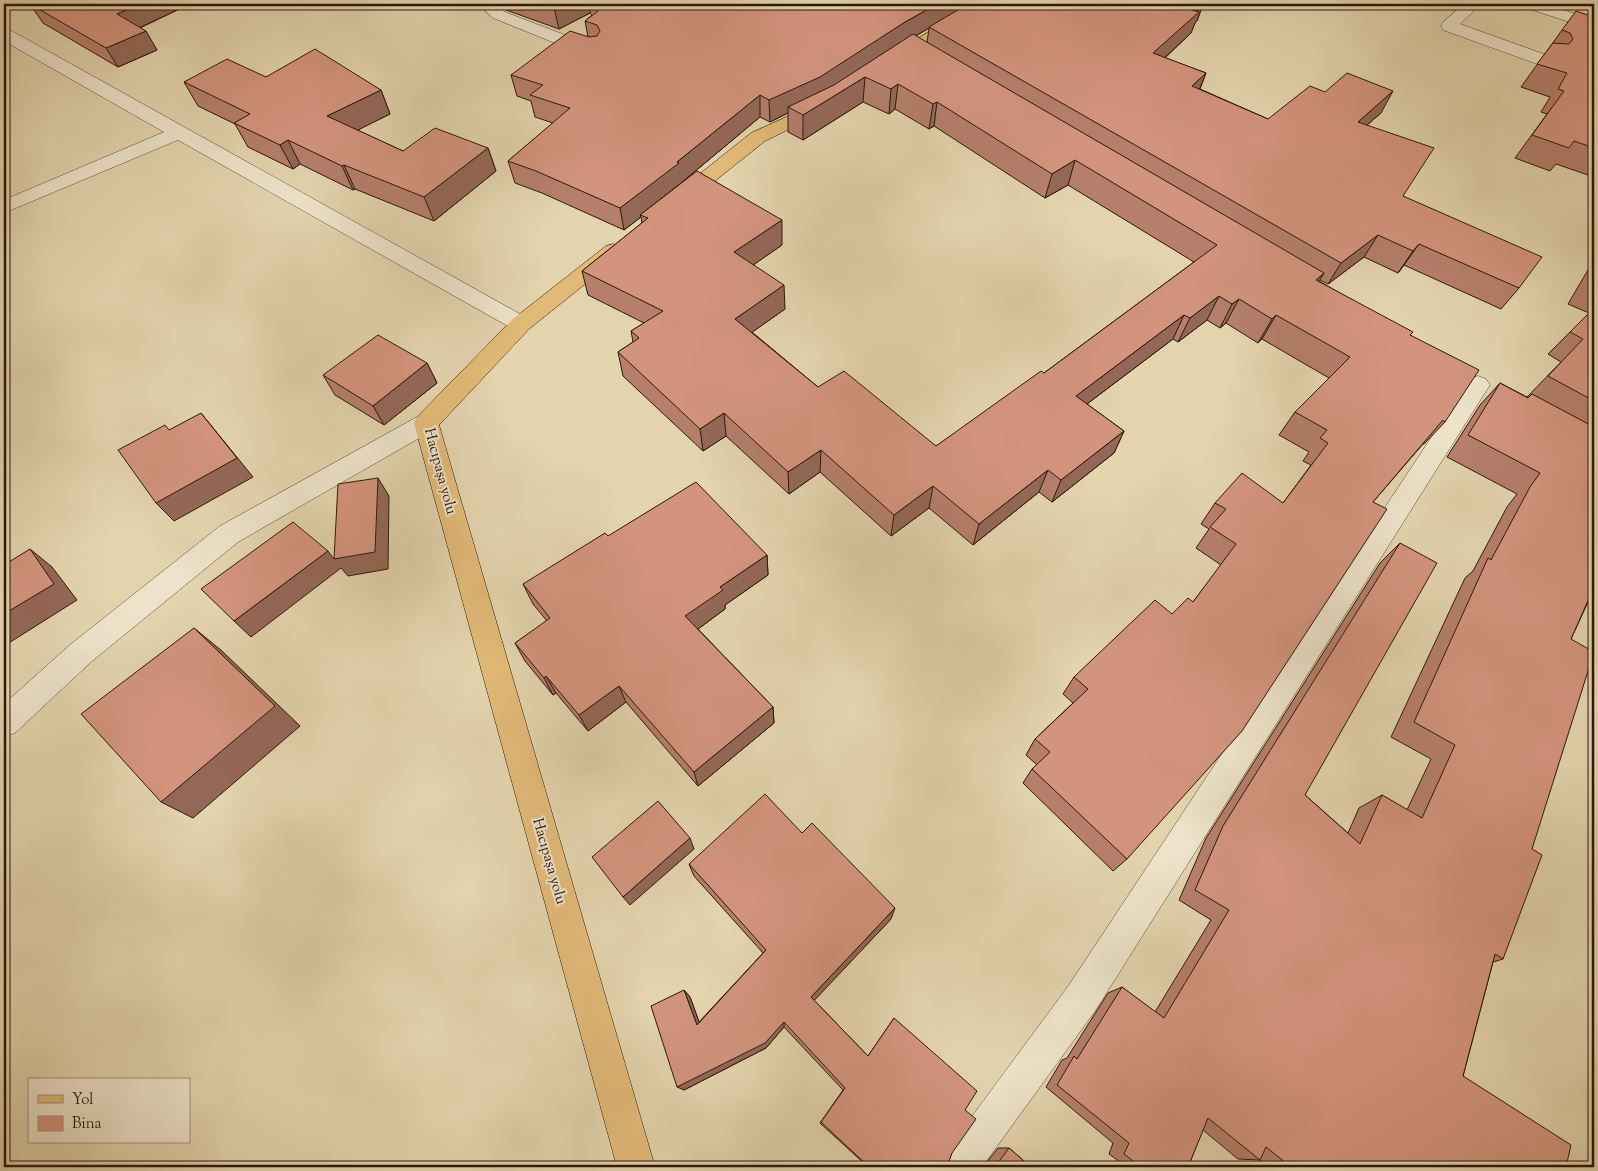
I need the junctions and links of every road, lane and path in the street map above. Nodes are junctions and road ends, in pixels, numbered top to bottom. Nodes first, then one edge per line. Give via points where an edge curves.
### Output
1 (486, 4) edge
2 (985, 4) edge
3 (1473, 4) edge
4 (1529, 4) edge
5 (1584, 22) edge
6 (4, 34) edge
7 (594, 52) edge
8 (1546, 61) edge
9 (870, 76) edge
10 (841, 95) edge
11 (180, 132) junction
12 (4, 207) edge
13 (658, 215) edge
14 (628, 240) edge
15 (521, 324) junction
16 (1478, 385) edge
17 (426, 423) junction
18 (4, 723) edge
19 (636, 1167) edge
20 (959, 1167) edge

1 - 7 street via 499,15
2 - 9 main road via 919,54
3 - 8 street via 1449,26
4 - 5 street
6 - 11 street
10 - 13 main road via 758,137
11 - 12 street
11 - 15 street
14 - 15 main road, Hacıpaşa yolu
15 - 17 main road, Hacıpaşa yolu
16 - 20 street via 1082,998
17 - 18 street via 229,534 81,653
17 - 19 main road, Hacıpaşa yolu

